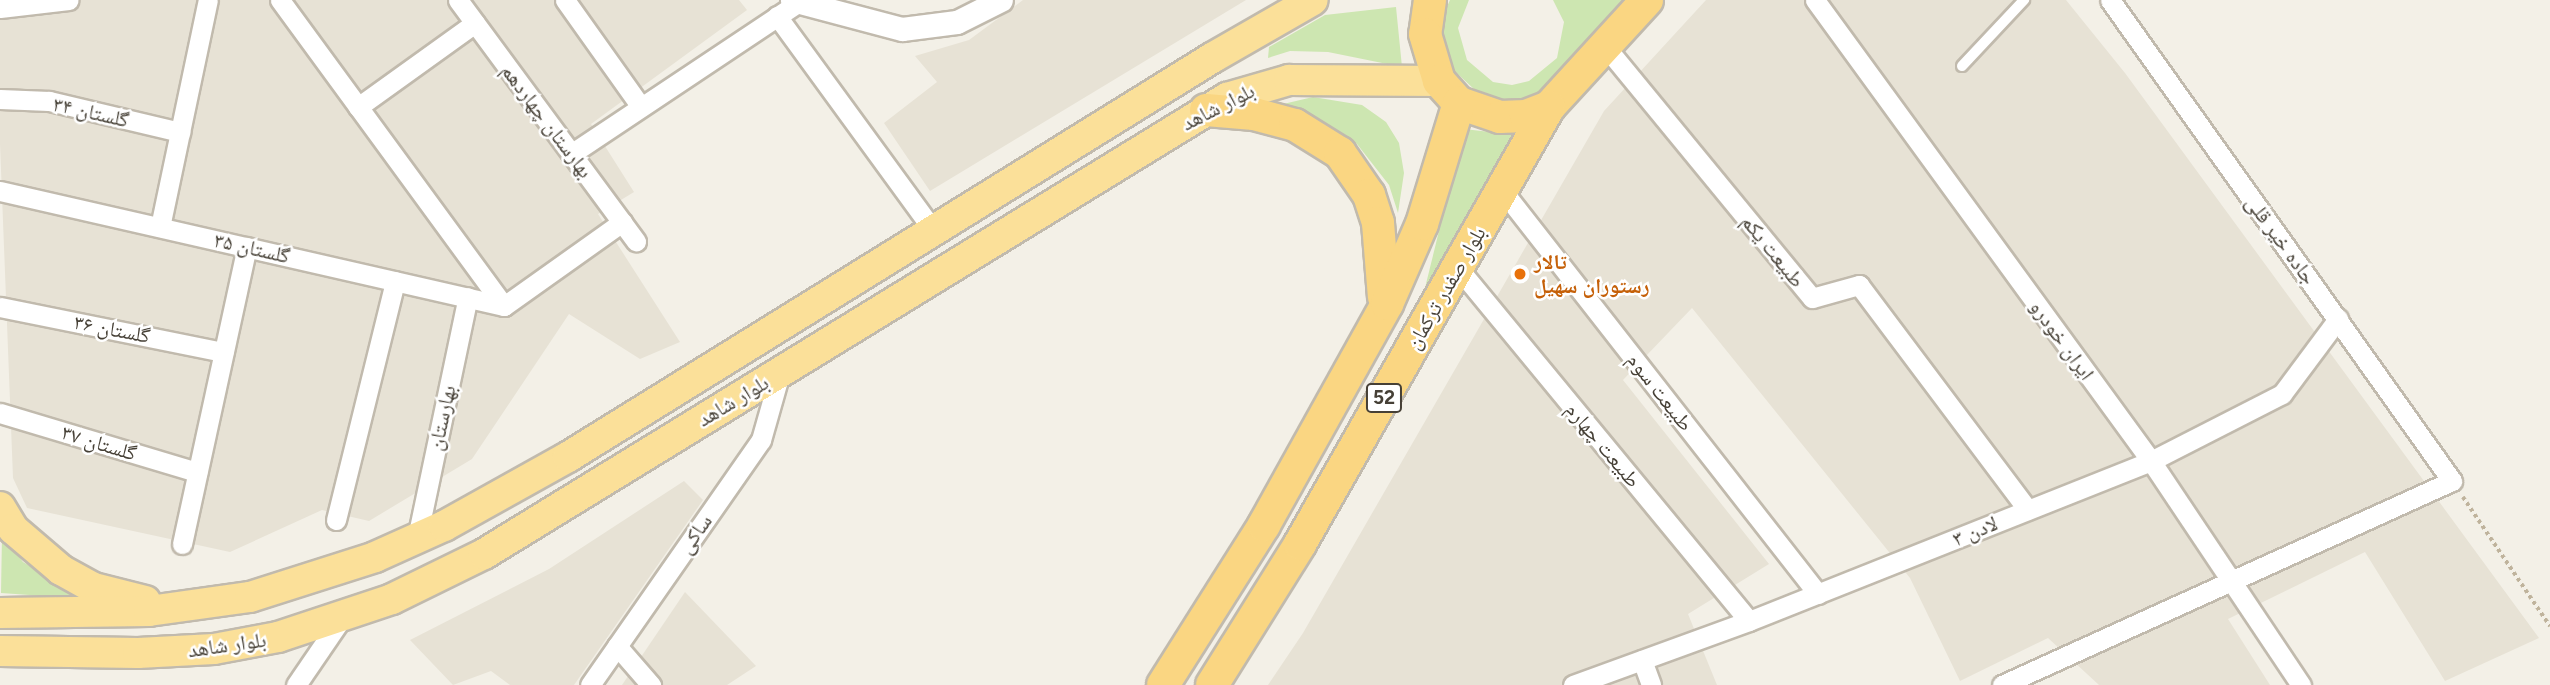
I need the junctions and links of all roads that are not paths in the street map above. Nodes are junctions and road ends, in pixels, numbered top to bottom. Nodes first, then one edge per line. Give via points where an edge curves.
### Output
1 (69, 0) edge
2 (208, 0) edge
3 (280, 0) edge
4 (458, 0) edge
5 (565, 0) edge
6 (1001, 0) edge
7 (1313, 0) edge
8 (1430, 0) edge
9 (1647, 0) edge
10 (1815, 0) edge
11 (2024, 0) edge
12 (2110, 0) edge
13 (789, 6) edge
14 (0, 8) edge
15 (475, 23) junction
16 (1605, 46) junction
17 (1962, 65) dead end
18 (1449, 92) junction
19 (0, 99) edge
20 (358, 107) junction
21 (641, 107) junction
22 (1549, 107) junction
23 (1206, 110) junction
24 (180, 132) junction
25 (571, 154) junction
26 (1502, 190) junction
27 (0, 191) edge
28 (622, 222) junction
29 (160, 227) junction
30 (934, 231) junction
31 (636, 241) dead end
32 (247, 247) junction
33 (1458, 268) junction
34 (395, 281) junction
35 (468, 298) junction
36 (504, 306) junction
37 (0, 307) edge
38 (1385, 307) junction
39 (2338, 319) junction
40 (224, 352) junction
41 (780, 373) junction
42 (0, 413) edge
43 (2151, 461) junction
44 (197, 472) junction
45 (0, 507) edge
46 (2028, 510) junction
47 (335, 520) dead end
48 (417, 538) junction
49 (182, 544) dead end
50 (2230, 579) junction
51 (1818, 594) junction
52 (215, 604) junction
53 (0, 613) edge
54 (341, 619) junction
55 (1749, 621) junction
56 (617, 646) junction
57 (0, 651) edge
58 (1643, 660) junction
59 (296, 685) edge
60 (590, 685) edge
61 (651, 685) edge
62 (1163, 685) edge
63 (1212, 685) edge
64 (1573, 685) edge
65 (1651, 685) edge
66 (2002, 685) edge
67 (2301, 685) edge

1 - 14 street
2 - 24 street
3 - 20 street
4 - 15 street, بهارستان چهاردهم
5 - 21 street
6 - 13 street via 970,18 920,29
7 - 30 main road, بلوار شاهد
8 - 18 highway via 1425,34
9 - 16 highway, 52
10 - 43 street, ایران خودرو
11 - 17 lane
12 - 39 street, جاده خیر قلی
13 - 21 street
13 - 30 street
15 - 20 street
15 - 25 street, بهارستان چهاردهم
16 - 22 highway, 52
16 - 46 street, طبیعت یکم via 1812,298 1859,285
18 - 22 highway via 1500,117 1526,117
18 - 23 main road, بلوار شاهد via 1289,80 1258,86
18 - 38 highway, بلوار صفدر ترکمان / 52 via 1422,224
19 - 24 street, گلستان ۳۴ via 49,101
20 - 36 street
21 - 25 street
22 - 26 highway, بلوار صفدر ترکمان / 52
23 - 38 highway via 1254,114 1296,125 1322,138 1351,166 1378,223
23 - 41 main road, بلوار شاهد
24 - 29 street
25 - 28 street, بهارستان چهاردهم
26 - 33 highway, بلوار صفدر ترکمان / 52
26 - 51 street, طبیعت سوم
27 - 29 street, گلستان ۳۵
28 - 31 street, بهارستان چهاردهم
28 - 36 street
29 - 32 street, گلستان ۳۵
30 - 48 main road, بلوار شاهد via 568,457
32 - 34 street, گلستان ۳۵
32 - 40 street
33 - 55 street, طبیعت چهارم
33 - 63 highway, بلوار صفدر ترکمان / 52 via 1307,532
34 - 35 street, گلستان ۳۵
34 - 47 street
35 - 36 street, گلستان ۳۵
35 - 48 street, بهارستان
37 - 40 street, گلستان ۳۶
38 - 62 highway, بلوار صفدر ترکمان / 52 via 1264,525
39 - 43 street, لادن ۳ via 2282,394
39 - 50 street, جاده خیر قلی via 2452,481
40 - 44 street
41 - 54 main road, بلوار شاهد via 484,554
41 - 56 street, ساکی via 761,440
42 - 44 street, گلستان ۳۷
43 - 46 street, لادن ۳
43 - 50 street, ایران خودرو
44 - 49 street
45 - 52 main road via 13,529 35,549 94,589 131,599
46 - 51 street, لادن ۳
48 - 52 main road, بلوار شاهد via 320,577
50 - 66 street
50 - 67 street, ایران خودرو
51 - 55 street, لادن ۳
52 - 53 main road, بلوار شاهد via 103,613
54 - 57 main road, بلوار شاهد via 214,649
54 - 59 street
55 - 58 street, لادن ۳
56 - 60 street, ساکی
56 - 61 street
58 - 64 street, لادن ۳
58 - 65 street

